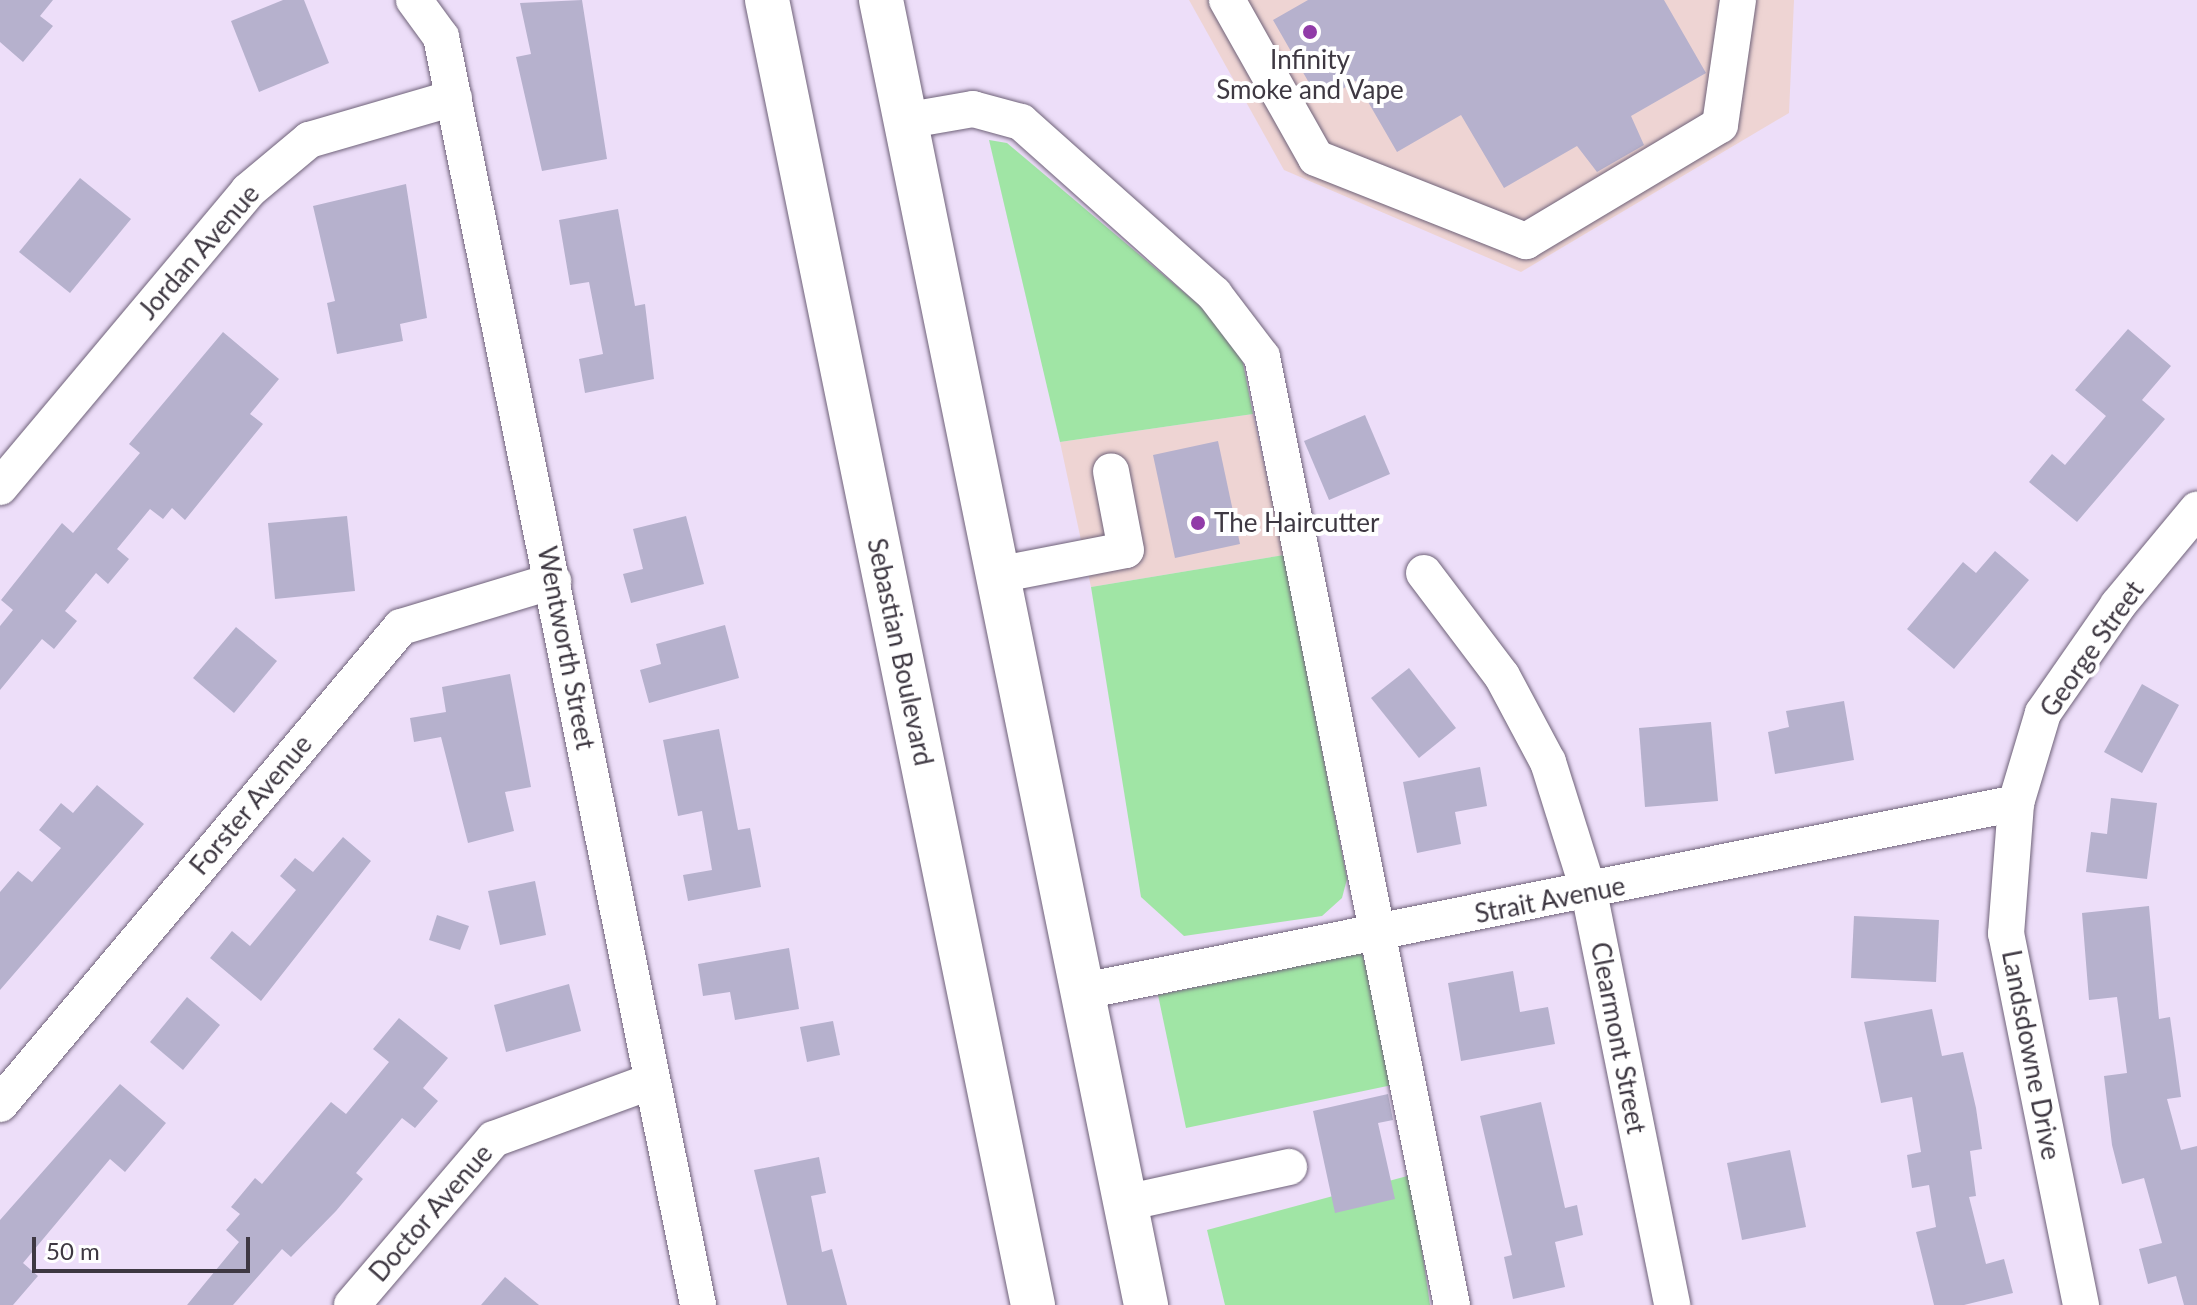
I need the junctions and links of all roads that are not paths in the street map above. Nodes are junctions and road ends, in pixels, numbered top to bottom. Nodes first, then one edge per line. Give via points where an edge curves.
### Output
1 (414, 0) edge
2 (767, 0) edge
3 (881, 0) edge
4 (1738, 0) edge
5 (1239, 4) edge
6 (454, 98) junction
7 (904, 121) junction
8 (1111, 471) dead end
9 (0, 487) edge
10 (2197, 510) edge
11 (1424, 573) dead end
12 (997, 575) junction
13 (553, 581) junction
14 (2016, 803) junction
15 (1589, 892) junction
16 (1378, 933) junction
17 (1084, 991) junction
18 (652, 1081) junction
19 (0, 1104) edge
20 (1289, 1167) dead end
21 (1125, 1203) junction
22 (352, 1305) edge
23 (698, 1305) edge
24 (1033, 1305) edge
25 (1146, 1305) edge
26 (1452, 1305) edge
27 (1672, 1305) edge
28 (2081, 1305) edge

1 - 6 street, Wentworth Street via 441,37
2 - 24 main road, Sebastian Boulevard
3 - 7 main road
4 - 5 street via 1720,125 1526,241 1316,158
6 - 9 street, Jordan Avenue via 309,140 248,191
6 - 13 street, Wentworth Street
7 - 12 main road
7 - 16 street via 973,109 1021,122 1247,330 1262,357
8 - 12 street via 1126,550
10 - 14 street, George Street via 2118,605 2043,713
11 - 15 street, Clearmont Street via 1502,676 1548,762
12 - 17 main road
13 - 18 street, Wentworth Street
13 - 19 street, Forster Avenue via 401,627
14 - 15 street, Strait Avenue
14 - 28 street, Landsdowne Drive via 2006,934
15 - 16 street, Strait Avenue
15 - 27 street, Clearmont Street
16 - 17 street, Strait Avenue
16 - 26 street
17 - 21 main road
18 - 22 street, Doctor Avenue via 494,1139
18 - 23 street, Wentworth Street
20 - 21 street
21 - 25 main road

